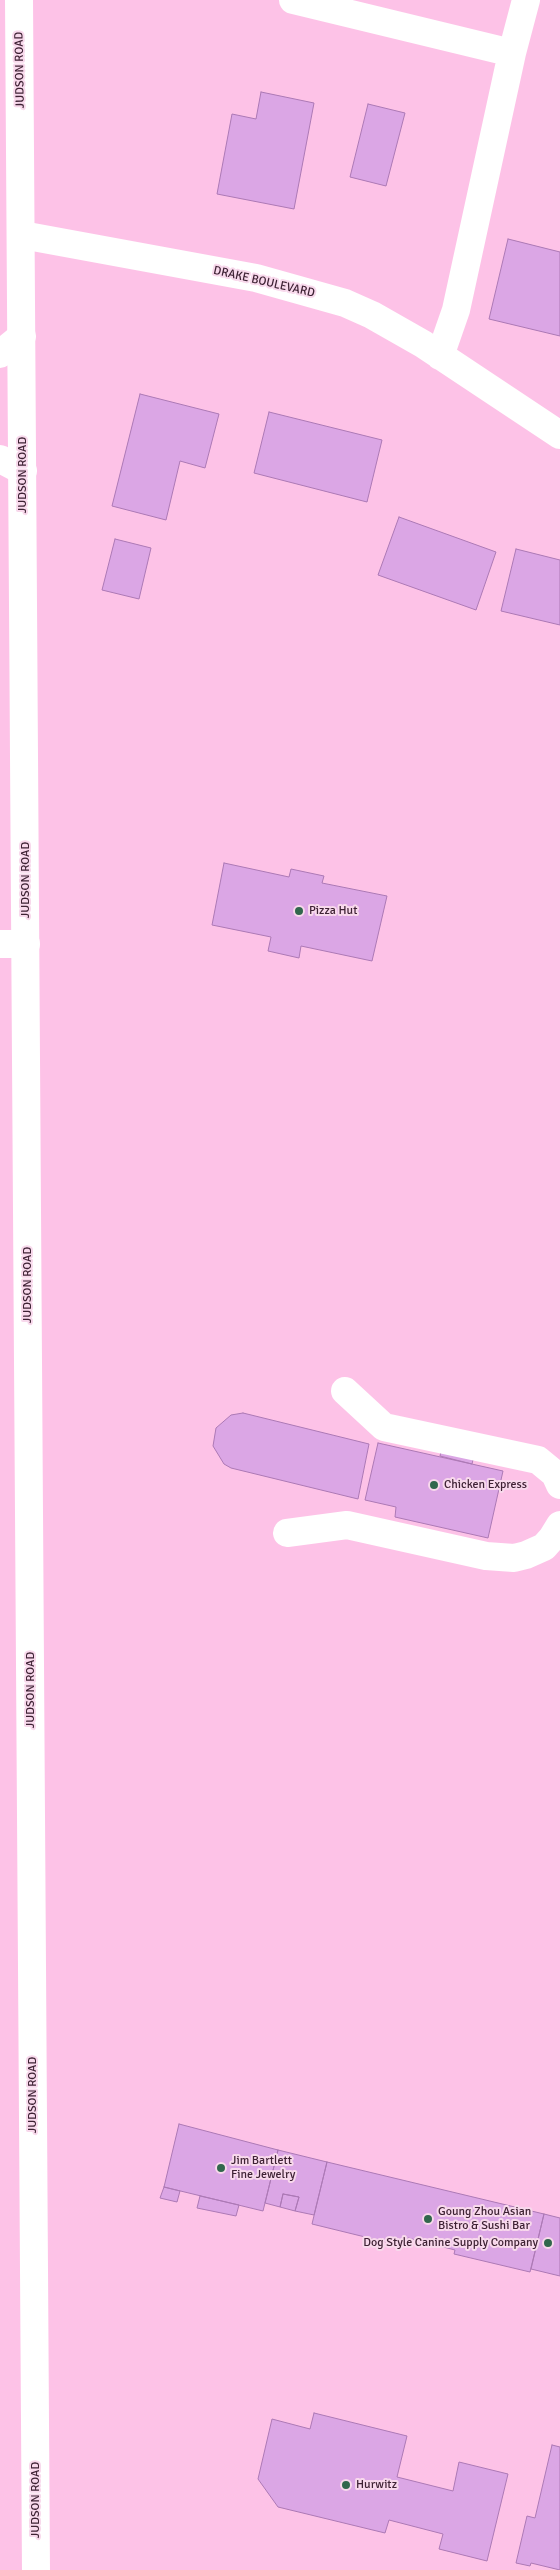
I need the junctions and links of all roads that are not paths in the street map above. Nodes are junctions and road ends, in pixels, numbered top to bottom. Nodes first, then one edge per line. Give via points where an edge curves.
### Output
1 (19, 0) edge
2 (293, 0) edge
3 (526, 0) edge
4 (512, 53) junction
5 (22, 235) junction
6 (22, 336) junction
7 (0, 354) edge
8 (440, 356) junction
9 (560, 435) edge
10 (12, 465) edge
11 (13, 944) edge
12 (345, 1391) dead end
13 (560, 1485) edge
14 (560, 1525) edge
15 (287, 1533) dead end
16 (36, 2570) edge

1 - 5 main road, JUDSON ROAD
2 - 4 main road
3 - 4 main road
4 - 8 main road via 456,310
5 - 6 main road, JUDSON ROAD
5 - 8 main road, DRAKE BOULEVARD via 284,284 372,315
6 - 7 main road
6 - 10 main road, JUDSON ROAD
8 - 9 main road, DRAKE BOULEVARD
10 - 11 main road, JUDSON ROAD
11 - 16 main road, JUDSON ROAD
12 - 13 main road via 384,1427 538,1460 555,1474
14 - 15 main road via 544,1546 514,1558 486,1556 348,1524

